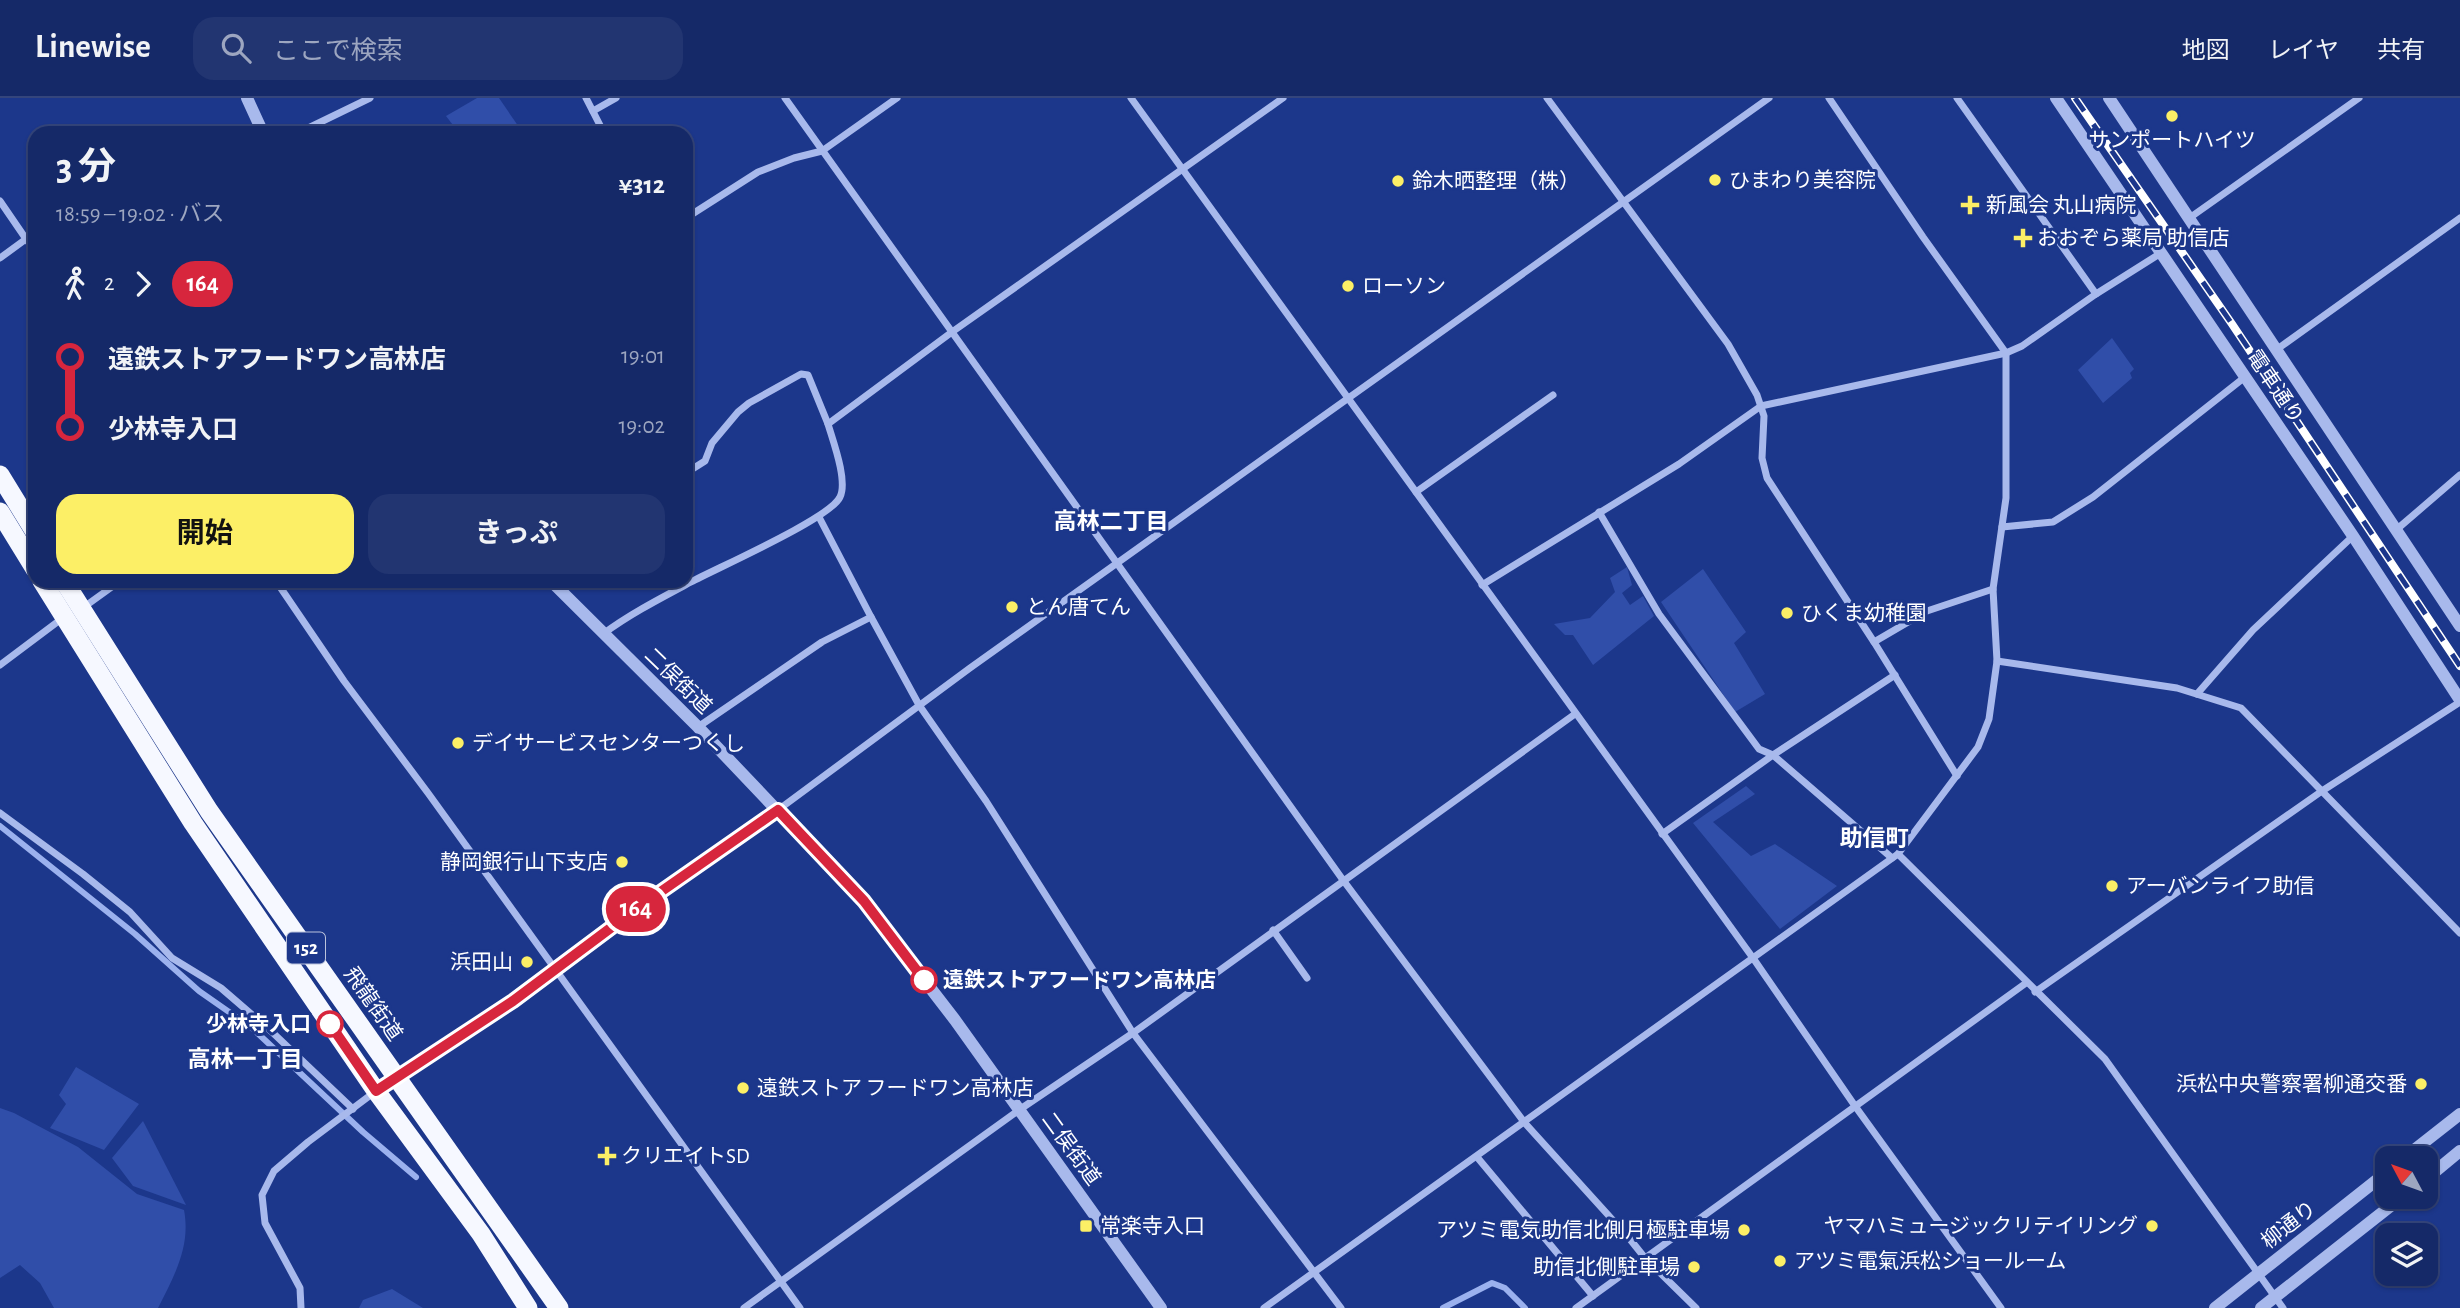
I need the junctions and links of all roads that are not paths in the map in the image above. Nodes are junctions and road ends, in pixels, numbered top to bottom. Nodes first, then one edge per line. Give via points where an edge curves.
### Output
1 (247, 98) edge
2 (370, 98) edge
3 (586, 98) edge
4 (616, 98) edge
5 (785, 98) edge
6 (897, 98) edge
7 (1131, 98) edge
8 (1283, 98) edge
9 (1547, 98) edge
10 (1769, 98) edge
11 (1829, 98) edge
12 (1957, 98) edge
13 (2056, 98) edge
14 (2109, 98) edge
15 (2359, 98) edge
16 (593, 111) junction
17 (260, 126) edge
18 (312, 126) edge
19 (600, 126) edge
20 (822, 151) junction
21 (1183, 170) junction
22 (0, 201) edge
23 (1623, 204) junction
24 (693, 214) edge
25 (2460, 218) edge
26 (2188, 219) junction
27 (26, 239) junction
28 (28, 242) edge
29 (2161, 253) junction
30 (0, 258) edge
31 (2096, 295) junction
32 (952, 332) junction
33 (2276, 350) junction
34 (2006, 353) junction
35 (2245, 377) junction
36 (1553, 395) dead end
37 (1348, 396) junction
38 (1761, 406) junction
39 (828, 424) junction
40 (693, 469) edge
41 (0, 475) edge
42 (2460, 475) edge
43 (1416, 492) junction
44 (0, 512) edge
45 (1599, 512) junction
46 (819, 517) junction
47 (28, 521) edge
48 (2002, 527) junction
49 (2396, 530) junction
50 (2353, 536) junction
51 (28, 558) edge
52 (1116, 564) junction
53 (693, 581) edge
54 (1482, 585) junction
55 (49, 588) edge
56 (66, 588) edge
57 (110, 588) edge
58 (281, 588) edge
59 (558, 588) edge
60 (680, 588) edge
61 (1993, 589) junction
62 (73, 613) junction
63 (871, 617) junction
64 (2460, 626) edge
65 (603, 634) junction
66 (1874, 642) junction
67 (1997, 661) junction
68 (0, 664) edge
69 (1895, 675) junction
70 (2197, 694) junction
71 (2460, 701) edge
72 (919, 705) junction
73 (1575, 714) junction
74 (698, 727) junction
75 (1773, 755) junction
76 (1956, 776) junction
77 (2322, 791) junction
78 (778, 810) junction
79 (0, 813) edge
80 (1662, 834) junction
81 (1895, 856) junction
82 (1343, 880) junction
83 (1273, 930) junction
84 (2460, 933) edge
85 (1753, 958) junction
86 (555, 970) junction
87 (1307, 978) dead end
88 (2026, 984) junction
89 (2035, 992) junction
90 (1133, 1033) junction
91 (396, 1076) junction
92 (376, 1091) junction
93 (1855, 1106) junction
94 (1019, 1110) junction
95 (352, 1111) junction
96 (2460, 1114) edge
97 (1524, 1122) junction
98 (2419, 1146) edge
99 (2460, 1151) edge
100 (1477, 1157) junction
101 (2438, 1169) edge
102 (2375, 1182) edge
103 (2387, 1209) edge
104 (1645, 1258) junction
105 (1315, 1270) junction
106 (2259, 1274) junction
107 (782, 1282) junction
108 (1593, 1296) junction
109 (2276, 1297) junction
110 (301, 1308) edge
111 (528, 1308) edge
112 (559, 1308) edge
113 (744, 1308) edge
114 (800, 1308) edge
115 (1161, 1308) edge
116 (1264, 1308) edge
117 (1341, 1308) edge
118 (1576, 1308) edge
119 (1696, 1308) edge
120 (2001, 1308) edge
121 (2216, 1308) edge
122 (2261, 1308) edge
123 (2284, 1308) edge

1 - 17 street
2 - 18 street
3 - 16 street
4 - 16 street
5 - 20 street
6 - 20 street
7 - 21 street
8 - 21 street
9 - 23 street
10 - 23 street
11 - 34 street
12 - 31 street
13 - 29 street, 電車通り
14 - 26 street, 電車通り
15 - 26 street
16 - 19 street
20 - 24 street via 758,172
20 - 32 street
21 - 32 street
21 - 37 street
22 - 27 street
23 - 37 street
23 - 38 street via 1728,344
25 - 33 street
26 - 33 street, 電車通り
27 - 28 street
27 - 30 street
29 - 31 street
29 - 35 street, 電車通り
31 - 34 street
32 - 39 street
32 - 52 street
33 - 49 street, 電車通り
34 - 38 street
34 - 48 street
35 - 48 street via 2093,497 2053,522
35 - 50 street, 電車通り
36 - 43 street
37 - 43 street
37 - 52 street
38 - 45 street via 1679,464
38 - 66 street via 1767,478
39 - 40 street via 808,375 801,374 737,412 712,443 705,461
39 - 46 street via 843,486 840,499
41 - 47 highway
42 - 49 street
43 - 54 street
44 - 51 highway
45 - 54 street
45 - 75 street via 1659,614 1759,749
46 - 53 street
46 - 63 street
48 - 61 street
49 - 64 street, 電車通り
50 - 70 street via 2253,630
50 - 71 street, 電車通り
52 - 72 street
52 - 82 street
54 - 73 street
55 - 62 highway, 飛龍街道 / 152
56 - 62 highway, 飛龍街道 / 152
57 - 62 street
58 - 86 street
59 - 65 street, 二俣街道
60 - 65 street
61 - 66 street via 1927,611
61 - 67 street
62 - 68 street
62 - 91 highway, 飛龍街道 / 152
62 - 92 highway, 飛龍街道 / 152 via 193,823
63 - 72 street
63 - 74 street via 822,642
65 - 74 street, 二俣街道
66 - 69 street
67 - 70 street
67 - 76 street via 1989,719 1978,747
69 - 75 street
69 - 76 street
70 - 77 street via 2241,708
71 - 77 street
72 - 78 street
72 - 90 street via 986,801
73 - 80 street
73 - 82 street
74 - 78 street, 二俣街道
75 - 80 street
75 - 81 street
76 - 81 street
77 - 84 street
77 - 89 street
78 - 86 street
78 - 94 street, 二俣街道 via 864,901
79 - 95 street via 130,912 173,958 221,988
80 - 85 street
81 - 85 street
81 - 88 street
82 - 83 street
82 - 97 street
83 - 87 street
83 - 90 street
85 - 93 street
85 - 97 street
86 - 91 street
86 - 107 street
88 - 89 street
88 - 93 street
89 - 106 street via 2105,1059
90 - 94 street
90 - 105 street
91 - 92 street
91 - 112 highway, 飛龍街道 / 152
92 - 95 street
92 - 111 highway, 飛龍街道 / 152 via 481,1234
93 - 104 street
93 - 120 street
94 - 107 street
94 - 115 street, 二俣街道
95 - 110 street via 274,1171 262,1195 265,1223 300,1288
96 - 98 street
97 - 100 street
97 - 104 street
99 - 101 street
100 - 105 street
100 - 108 street
102 - 106 street, 柳通り
103 - 109 street
104 - 108 street
104 - 119 street
105 - 116 street
105 - 117 street
106 - 109 street
106 - 121 street, 柳通り
107 - 113 street
107 - 114 street
108 - 118 street
109 - 122 street
109 - 123 street

